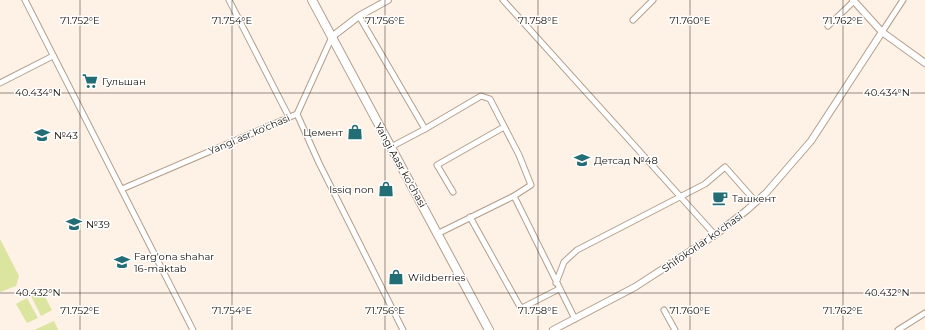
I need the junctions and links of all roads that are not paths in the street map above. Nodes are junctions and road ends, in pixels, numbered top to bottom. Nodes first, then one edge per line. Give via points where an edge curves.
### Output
1 (25, 0) edge
2 (229, 0) edge
3 (312, 0) edge
4 (388, 0) edge
5 (503, 0) edge
6 (653, 0) edge
7 (854, 0) edge
8 (903, 0) edge
9 (359, 16) junction
10 (633, 20) dead end
11 (828, 26) dead end
12 (882, 32) junction
13 (333, 36) junction
14 (53, 56) junction
15 (925, 63) edge
16 (0, 83) edge
17 (297, 114) junction
18 (289, 117) junction
19 (504, 127) junction
20 (425, 129) junction
21 (391, 148) junction
22 (122, 189) junction
23 (453, 192) dead end
24 (514, 196) junction
25 (681, 197) junction
26 (756, 202) junction
27 (470, 217) junction
28 (439, 233) junction
29 (715, 235) junction
30 (556, 283) junction
31 (559, 289) junction
32 (664, 310) dead end
33 (925, 313) edge
34 (575, 319) junction
35 (193, 330) edge
36 (403, 330) edge
37 (489, 330) edge
38 (553, 330) edge
39 (675, 330) edge
40 (898, 330) edge

1 - 14 street
2 - 18 street
3 - 13 main road, Yangi Aasr ko'chasi
4 - 9 street
5 - 25 street
6 - 10 street
7 - 11 street
7 - 12 street
8 - 12 street, Shifokorlar ko'chasi
9 - 13 street
9 - 20 street
12 - 15 street
12 - 26 street, Shifokorlar ko'chasi via 811,141
13 - 17 street, Yangi asr ko'chasi
13 - 21 main road, Yangi Aasr ko'chasi
14 - 16 street
14 - 22 street
17 - 18 street, Yangi asr ko'chasi
17 - 36 street
18 - 22 street, Yangi asr ko'chasi
19 - 20 street via 490,99 481,96
19 - 23 street via 436,165
19 - 24 street via 520,155 531,185
20 - 21 street
21 - 28 main road, Yangi Aasr ko'chasi
22 - 35 street
24 - 27 street
24 - 30 street
25 - 26 street via 705,184 725,167
25 - 29 street
25 - 30 street via 577,250 564,262
26 - 29 street, Shifokorlar ko'chasi
27 - 28 street
27 - 31 street via 522,308
28 - 37 main road, Yangi Aasr ko'chasi
29 - 34 street, Shifokorlar ko'chasi via 635,287
30 - 31 street
31 - 34 street
32 - 39 street
33 - 40 street
34 - 38 street, Shifokorlar ko'chasi

